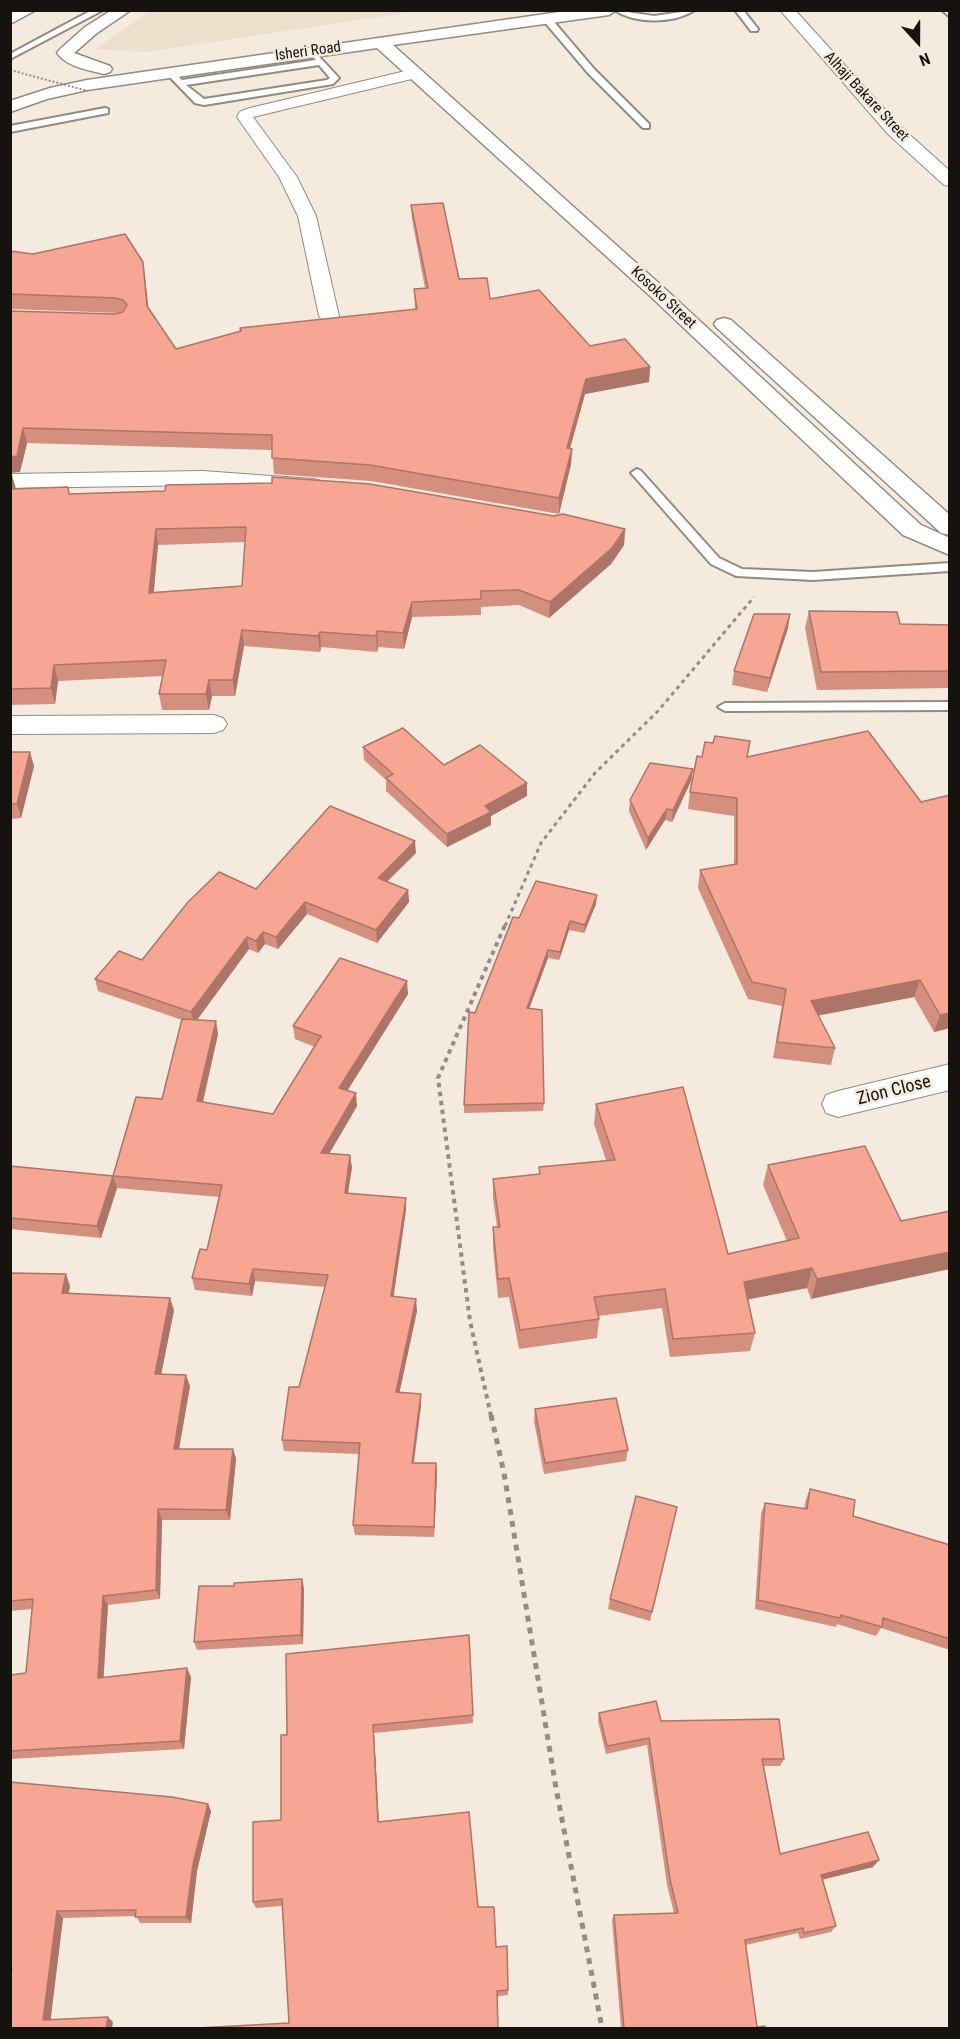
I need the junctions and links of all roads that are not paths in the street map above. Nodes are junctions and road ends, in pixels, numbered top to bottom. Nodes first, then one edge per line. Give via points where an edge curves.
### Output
1 (28, 10) edge
2 (99, 10) edge
3 (124, 10) edge
4 (609, 10) edge
5 (618, 10) edge
6 (691, 10) edge
7 (739, 10) edge
8 (787, 10) edge
9 (946, 10) edge
10 (546, 14) edge
11 (950, 15) edge
12 (10, 19) edge
13 (754, 29) dead end
14 (403, 38) junction
15 (380, 42) junction
16 (11, 57) edge
17 (317, 57) junction
18 (104, 69) junction
19 (414, 74) junction
20 (175, 78) junction
21 (448, 78) dead end
22 (10, 91) edge
23 (10, 107) edge
24 (105, 111) dead end
25 (646, 126) dead end
26 (10, 129) edge
27 (950, 181) edge
28 (708, 309) dead end
29 (329, 316) edge
30 (637, 473) dead end
31 (10, 481) edge
32 (338, 488) edge
33 (949, 531) edge
34 (950, 567) edge
35 (950, 706) edge
36 (725, 707) dead end
37 (214, 724) dead end
38 (10, 725) edge
39 (950, 1077) edge
40 (838, 1104) dead end

1 - 12 main road
2 - 16 lane
3 - 18 main road via 91,30 65,53 70,59
4 - 10 main road, Isheri Road
5 - 6 lane via 641,18
7 - 13 lane
8 - 27 street, Alhaji Bakare Street via 894,130
9 - 11 lane
10 - 14 main road, Isheri Road
10 - 18 main road, Isheri Road
10 - 25 lane via 591,70
14 - 15 main road, Isheri Road
14 - 21 main road
15 - 17 main road, Isheri Road
15 - 19 main road, Kosoko Street
17 - 20 main road, Isheri Road
17 - 20 lane via 335,78 204,102 198,101
18 - 22 main road, Isheri Road
19 - 29 street via 246,114 288,177 308,216
19 - 33 main road, Kosoko Street via 511,150 912,530
20 - 23 main road, Isheri Road via 63,88
24 - 26 lane
28 - 33 main road, Kosoko Street
30 - 34 lane via 715,561 740,573 813,576
31 - 32 street via 204,478
35 - 36 lane
37 - 38 street
39 - 40 street, Zion Close

